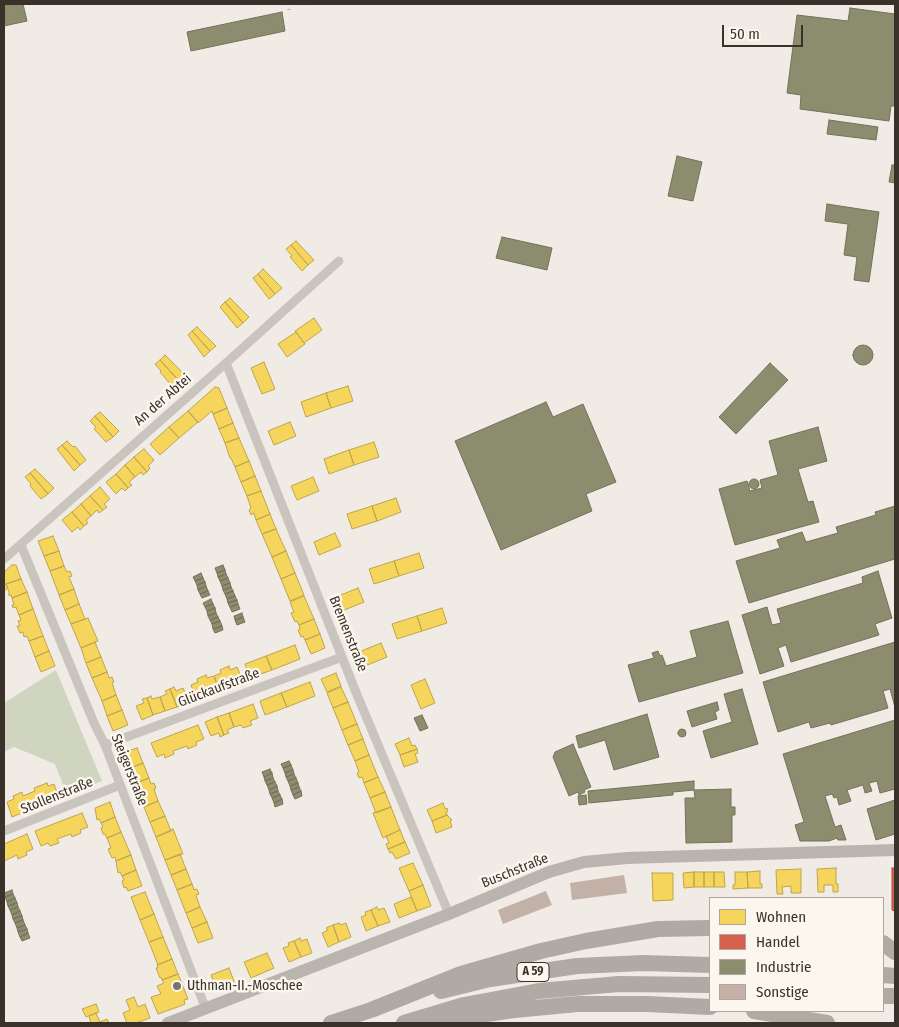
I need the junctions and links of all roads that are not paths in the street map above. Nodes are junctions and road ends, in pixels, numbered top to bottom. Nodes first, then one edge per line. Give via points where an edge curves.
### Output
1 (339, 261) dead end
2 (226, 363) junction
3 (21, 544) junction
4 (4, 559) edge
5 (342, 657) junction
6 (105, 745) junction
7 (120, 785) junction
8 (4, 831) edge
9 (895, 850) edge
10 (449, 914) junction
11 (709, 928) edge
12 (884, 944) edge
13 (895, 952) edge
14 (709, 965) edge
15 (709, 985) edge
16 (205, 1007) junction
17 (709, 1007) edge
18 (371, 1010) junction
19 (760, 1012) edge
20 (168, 1023) edge
21 (331, 1023) edge
22 (404, 1023) edge
23 (425, 1023) edge
24 (826, 1023) edge

1 - 2 street, An der Abtei
2 - 3 street, An der Abtei
2 - 5 street, Bremenstraße
3 - 4 street, An der Abtei
3 - 6 street, Steigerstraße
5 - 6 street, Glückaufstraße
5 - 10 street, Bremenstraße
6 - 7 street, Steigerstraße
7 - 8 street, Stollenstraße
7 - 16 street, Steigerstraße
9 - 10 street, Buschstraße via 584,862 549,872
10 - 16 street, Buschstraße
11 - 18 highway via 634,932 541,951 460,974
12 - 13 highway
14 - 18 highway, A 59 via 578,966 490,978
15 - 22 highway, A 59 via 619,984 539,991 464,1005
16 - 20 street, Buschstraße
17 - 23 highway via 578,1004
18 - 21 highway, A 59
19 - 24 highway

